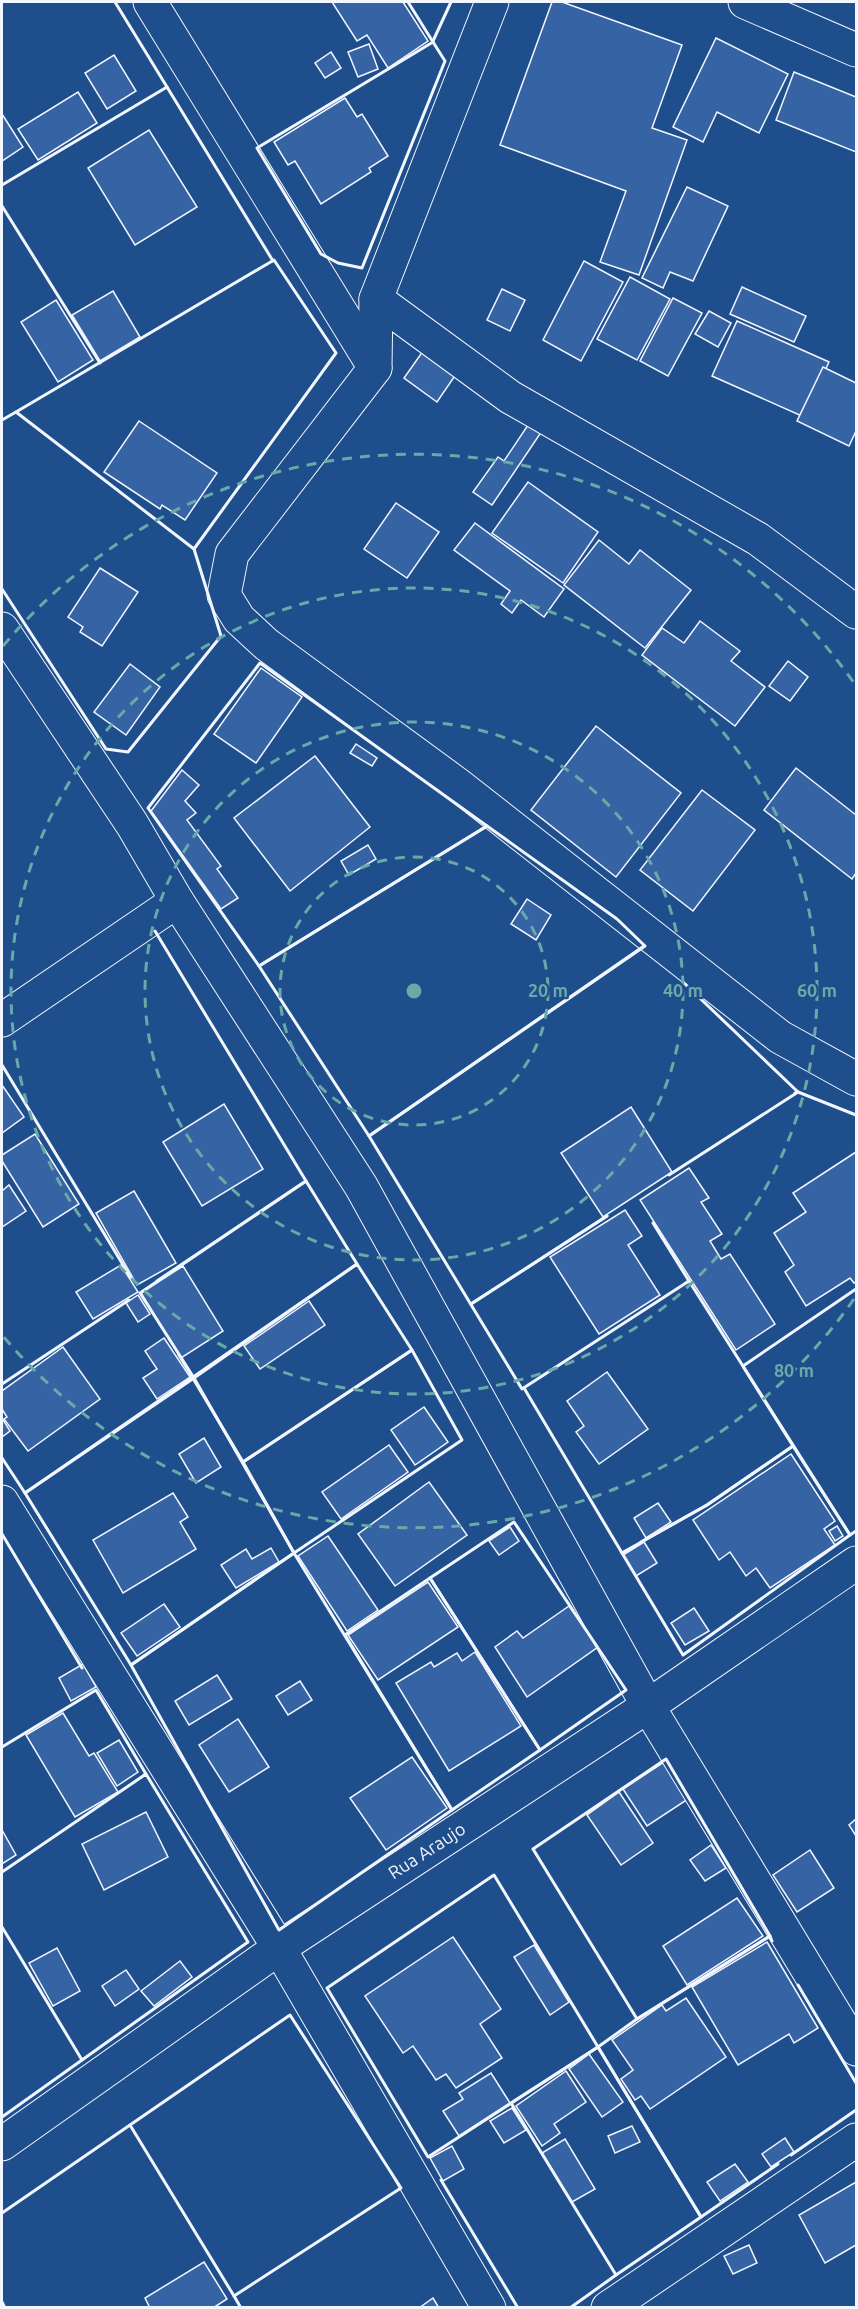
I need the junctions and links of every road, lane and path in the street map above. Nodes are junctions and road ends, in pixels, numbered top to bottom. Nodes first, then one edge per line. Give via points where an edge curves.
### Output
1 (150, 2) edge
2 (492, 2) edge
3 (745, 2) edge
4 (856, 50) edge
5 (376, 299) junction
6 (375, 368) junction
7 (856, 612) edge
8 (2, 629) edge
9 (177, 900) junction
10 (2, 1020) edge
11 (856, 1079) edge
12 (2, 1503) edge
13 (856, 1563) edge
14 (648, 1706) junction
15 (279, 1948) junction
16 (856, 2049) edge
17 (856, 2140) edge
18 (2, 2144) edge
19 (489, 2307) edge
20 (608, 2307) edge

1 - 6 street
2 - 5 street
3 - 4 street
5 - 6 street
5 - 7 street via 510,397 758,539
6 - 11 street via 232,554 224,595 239,619 266,644 457,784 780,1036
8 - 9 street via 132,824
9 - 10 street
9 - 14 street via 361,1186
12 - 15 street
13 - 14 street, Rua Araujo
14 - 15 street, Rua Araujo
14 - 16 street
15 - 18 street, Rua Araujo
15 - 19 street
17 - 20 street

